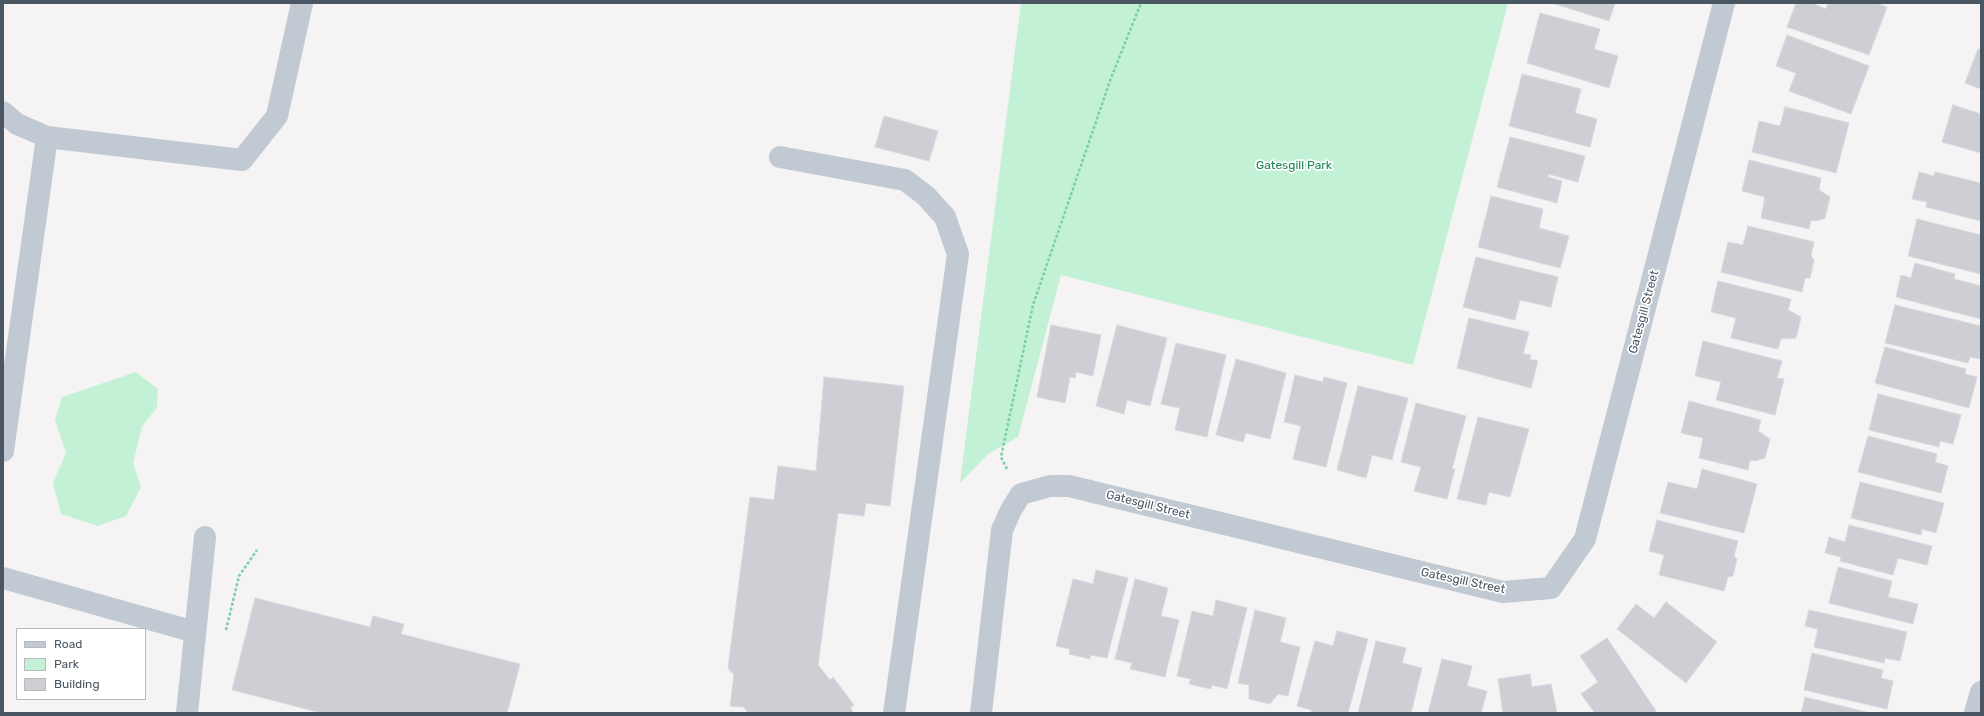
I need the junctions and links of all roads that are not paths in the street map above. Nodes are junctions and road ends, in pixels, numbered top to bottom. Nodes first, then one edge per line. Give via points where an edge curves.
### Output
1 (302, 3) edge
2 (1724, 3) edge
3 (3, 112) edge
4 (47, 137) junction
5 (780, 157) dead end
6 (3, 451) edge
7 (205, 537) dead end
8 (3, 578) edge
9 (195, 632) junction
10 (1981, 692) edge
11 (187, 713) edge
12 (894, 713) edge
13 (981, 713) edge
14 (1975, 713) edge

1 - 4 street via 277,116 242,160
2 - 13 street, Gatesgill Street via 1585,539 1551,588 1503,592 1069,486 1050,486 1021,494 1002,530
3 - 4 street via 17,124
4 - 6 street
5 - 12 street via 905,180 926,196 945,217 958,254
7 - 9 street
8 - 9 street
9 - 11 street
10 - 14 street

